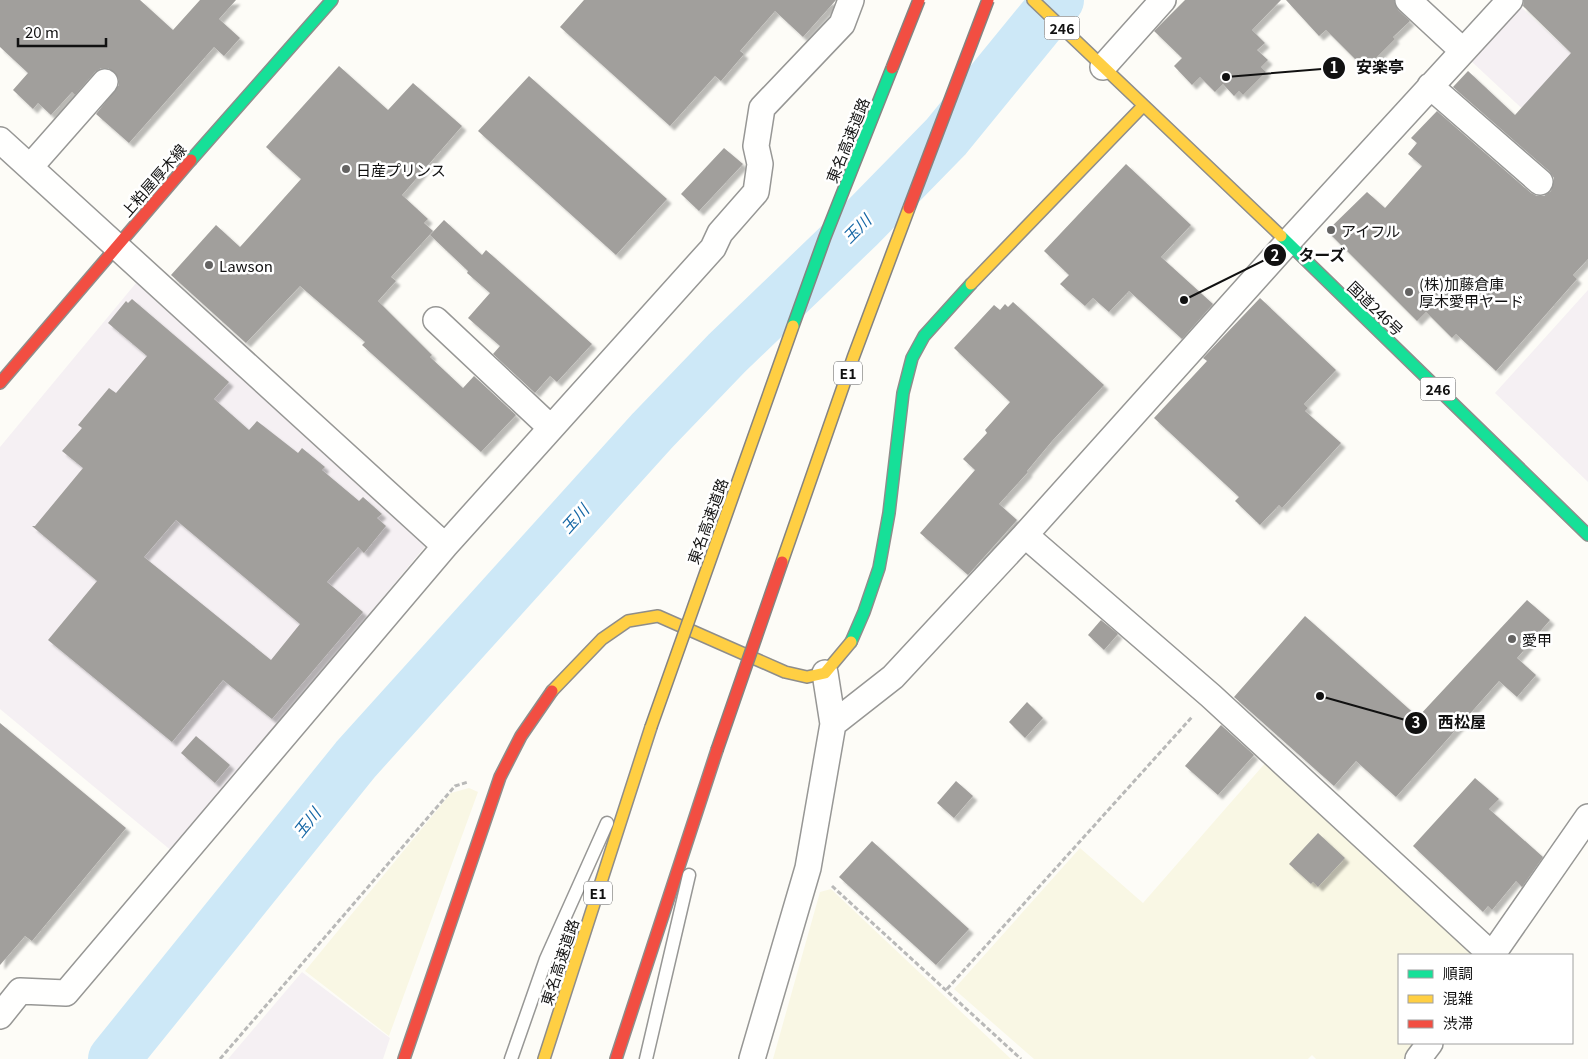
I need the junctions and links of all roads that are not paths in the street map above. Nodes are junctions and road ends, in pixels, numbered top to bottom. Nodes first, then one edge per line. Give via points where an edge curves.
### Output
1 (332, 0) edge
2 (852, 0) edge
3 (919, 0) edge
4 (988, 0) edge
5 (1033, 0) edge
6 (1163, 0) edge
7 (1408, 0) edge
8 (1510, 0) edge
9 (1463, 51) junction
10 (1097, 62) junction
11 (105, 82) dead end
12 (1430, 86) junction
13 (1143, 106) junction
14 (0, 140) edge
15 (30, 167) junction
16 (1540, 182) dead end
17 (1288, 242) junction
18 (116, 246) junction
19 (436, 320) dead end
20 (0, 383) edge
21 (552, 428) junction
22 (1025, 535) junction
23 (1588, 535) edge
24 (445, 546) junction
25 (825, 673) junction
26 (833, 724) junction
27 (651, 727) junction
28 (717, 750) junction
29 (1588, 817) edge
30 (1491, 954) edge
31 (1493, 954) edge
32 (0, 1016) edge
33 (1429, 1044) edge
34 (404, 1059) edge
35 (511, 1059) edge
36 (544, 1059) edge
37 (616, 1059) edge
38 (646, 1059) edge
39 (752, 1059) edge
40 (1418, 1059) edge

1 - 18 main road, 上粕屋厚木線
2 - 21 street via 842,24 762,108 756,146 760,164 756,192 720,232 713,248
3 - 27 main road, 東名高速道路 / E1, bridge via 825,237
4 - 28 main road, E1, bridge via 853,358
5 - 10 main road, 国道246号 / 246
6 - 10 street
7 - 9 street
8 - 9 street
9 - 12 street
10 - 13 main road, 国道246号 / 246
11 - 15 street
12 - 16 street
12 - 17 street
13 - 17 main road, 国道246号 / 246
13 - 25 main road via 924,336 912,358 903,393 879,568 849,645
14 - 15 street
15 - 18 street
17 - 22 street
17 - 23 main road, 国道246号 / 246
18 - 20 main road, 上粕屋厚木線
18 - 24 street
19 - 21 street
21 - 24 street
22 - 26 street via 893,677
22 - 30 street via 1211,696
24 - 32 street via 66,993 20,991
25 - 26 street
25 - 34 main road via 807,677 786,672 658,616 628,621 602,639 555,687 522,736 496,790
26 - 39 street via 808,868
27 - 35 lane via 546,959
27 - 36 main road, 東名高速道路 / E1
28 - 37 main road, E1
28 - 38 lane
29 - 31 street
33 - 40 street

